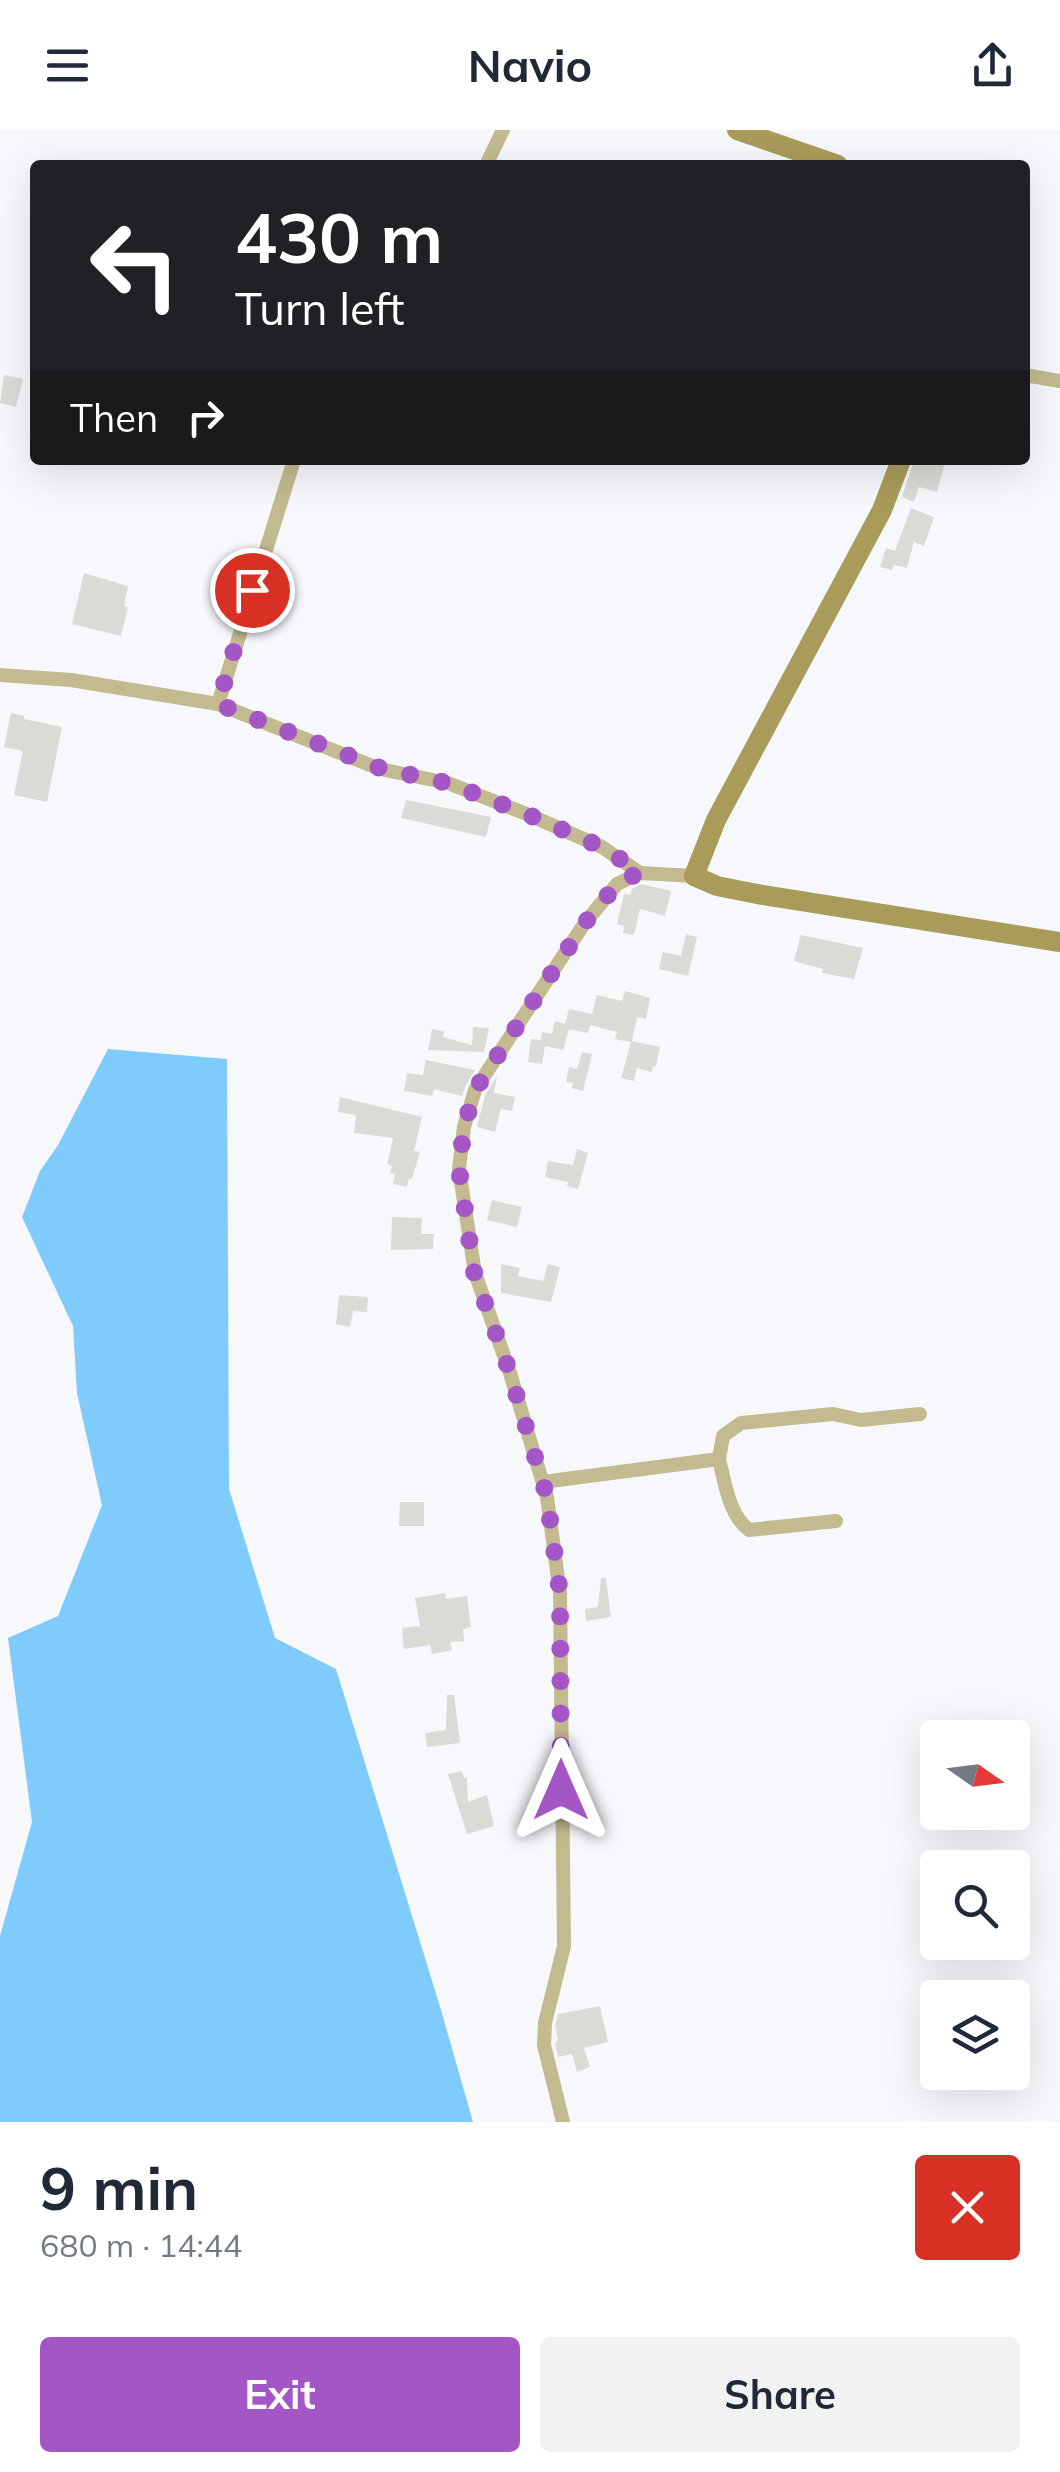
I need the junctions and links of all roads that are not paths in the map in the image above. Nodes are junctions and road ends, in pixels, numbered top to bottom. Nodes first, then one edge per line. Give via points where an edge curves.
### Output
1 (503, 130) edge
2 (737, 130) edge
3 (488, 160) edge
4 (824, 160) edge
5 (1030, 376) edge
6 (1060, 381) edge
7 (292, 465) edge
8 (900, 465) edge
9 (0, 676) edge
10 (218, 704) junction
11 (640, 872) junction
12 (694, 876) junction
13 (1060, 942) edge
14 (920, 1414) dead end
15 (719, 1459) junction
16 (543, 1482) junction
17 (836, 1521) dead end
18 (563, 2122) edge

1 - 3 street
2 - 4 main road
5 - 6 street
7 - 10 street
8 - 12 main road via 716,820
9 - 10 street via 71,680
10 - 11 street via 380,768 448,783 602,847
11 - 12 street
11 - 16 street via 617,884 584,924 475,1090 464,1127 459,1169 474,1272
12 - 13 main road via 757,894
14 - 15 street via 741,1424 723,1436
15 - 16 street
15 - 17 street via 740,1524 749,1530
16 - 18 street via 560,1593 564,1859 564,1946 544,2045

